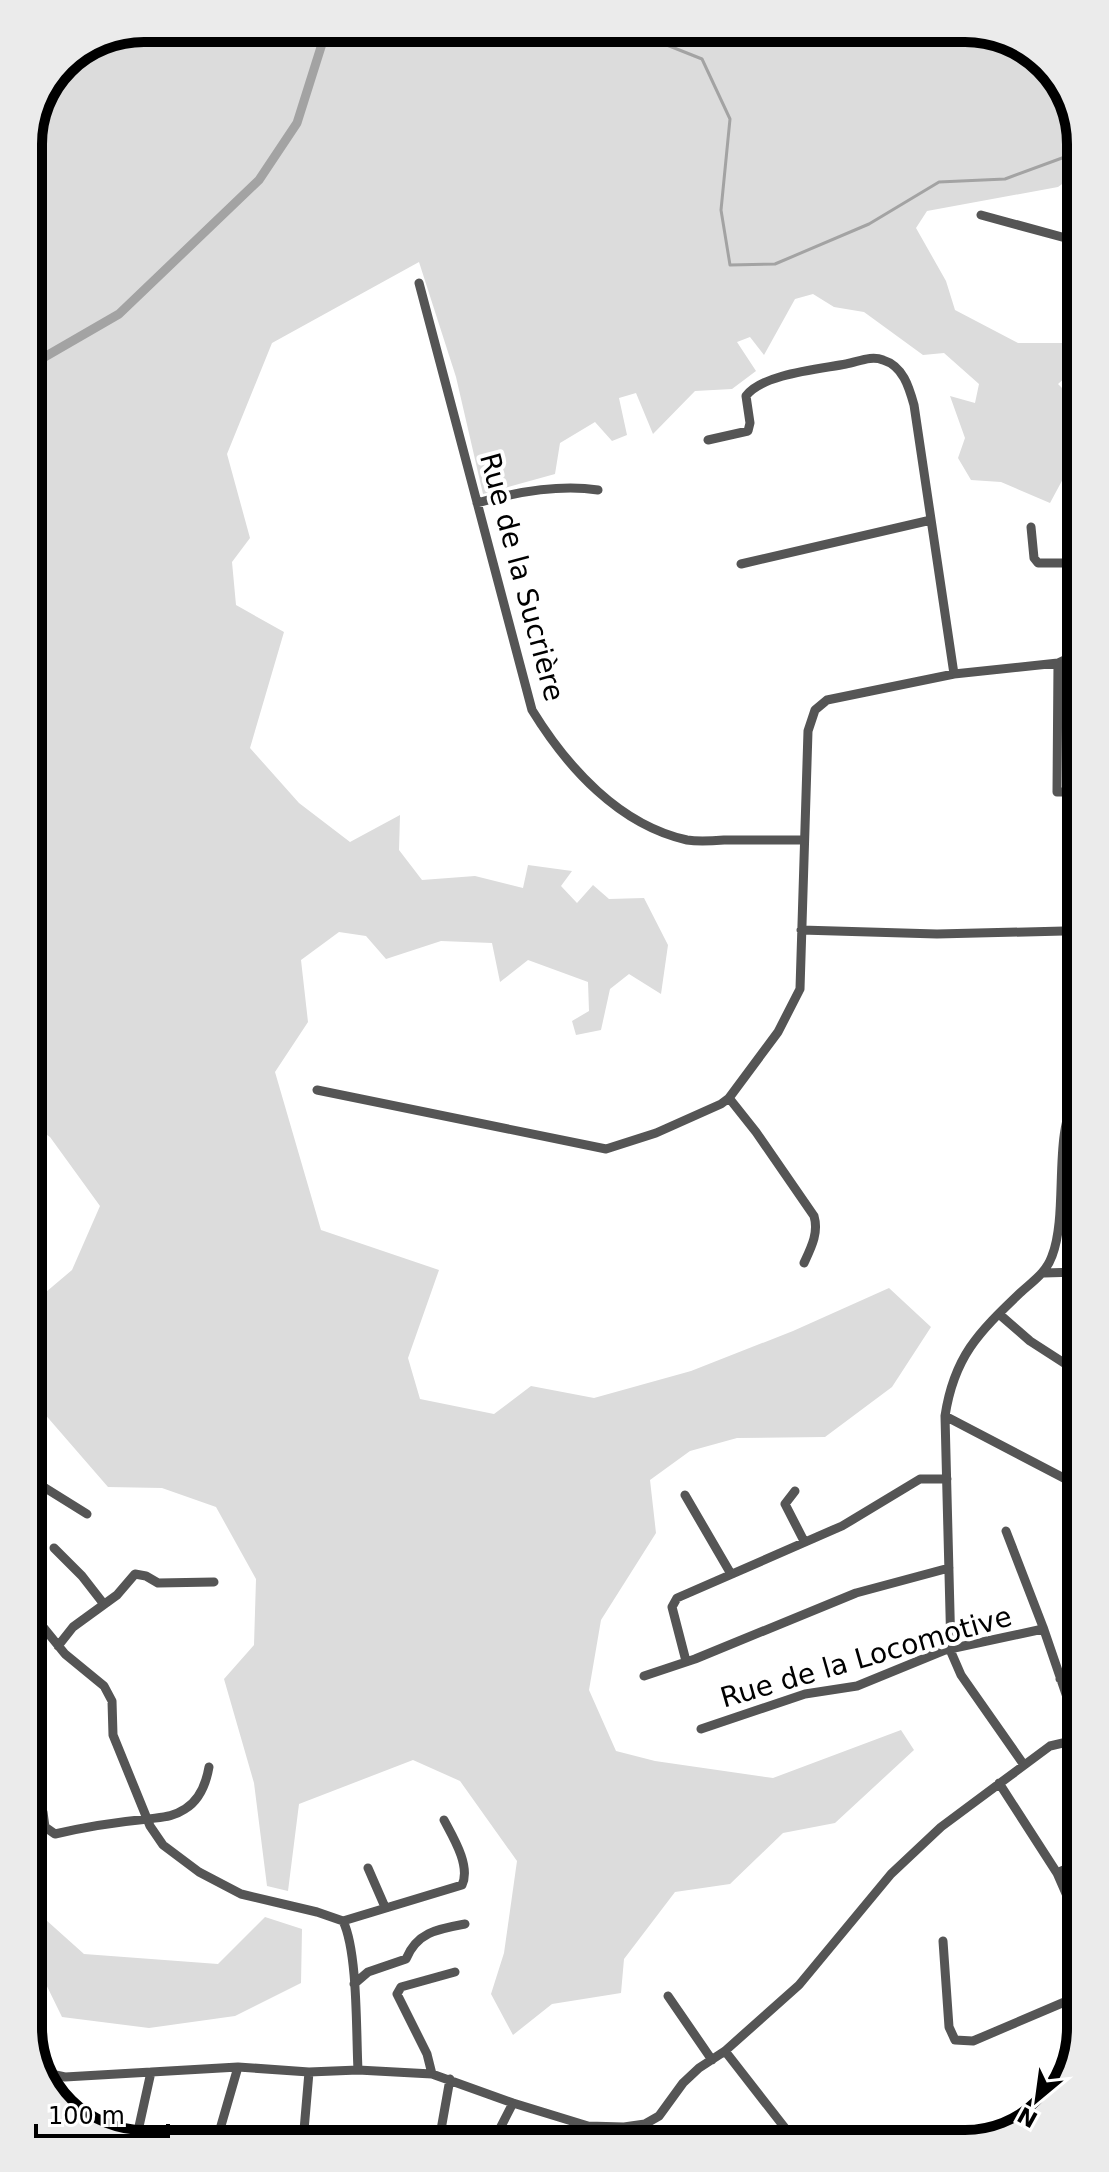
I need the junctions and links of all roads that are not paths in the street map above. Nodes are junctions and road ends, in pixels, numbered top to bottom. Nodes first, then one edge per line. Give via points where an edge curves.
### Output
1 (981, 215) dead end
2 (1067, 238) edge
3 (419, 283) dead end
4 (708, 440) dead end
5 (598, 490) dead end
6 (477, 503) junction
7 (931, 520) junction
8 (1031, 527) dead end
9 (1067, 563) edge
10 (741, 564) dead end
11 (1067, 659) edge
12 (1058, 663) junction
13 (954, 674) junction
14 (1058, 699) junction
15 (1067, 700) edge
16 (1067, 792) edge
17 (804, 840) junction
18 (801, 930) junction
19 (1064, 931) dead end
20 (317, 1090) dead end
21 (729, 1098) junction
22 (1067, 1120) edge
23 (1063, 1177) junction
24 (1067, 1177) edge
25 (1062, 1210) junction
26 (1067, 1210) edge
27 (804, 1263) dead end
28 (1067, 1272) edge
29 (1044, 1273) junction
30 (999, 1314) junction
31 (1067, 1365) edge
32 (945, 1416) junction
33 (947, 1479) junction
34 (1067, 1480) edge
35 (42, 1486) edge
36 (795, 1491) dead end
37 (685, 1495) dead end
38 (87, 1514) dead end
39 (1006, 1531) dead end
40 (804, 1541) junction
41 (54, 1548) dead end
42 (949, 1568) junction
43 (731, 1574) junction
44 (214, 1582) dead end
45 (103, 1603) junction
46 (42, 1626) edge
47 (1043, 1629) junction
48 (58, 1646) junction
49 (951, 1649) junction
50 (686, 1661) junction
51 (644, 1676) dead end
52 (1067, 1676) edge
53 (1060, 1679) junction
54 (1067, 1699) edge
55 (701, 1729) dead end
56 (1067, 1741) edge
57 (1024, 1765) junction
58 (209, 1767) dead end
59 (999, 1783) junction
60 (43, 1812) dead end
61 (147, 1819) junction
62 (444, 1820) dead end
63 (368, 1868) dead end
64 (1067, 1869) edge
65 (1057, 1873) junction
66 (1067, 1896) edge
67 (385, 1907) junction
68 (343, 1921) junction
69 (465, 1924) dead end
70 (943, 1941) dead end
71 (455, 1972) dead end
72 (354, 1984) junction
73 (668, 1996) dead end
74 (1067, 2001) edge
75 (725, 2051) junction
76 (712, 2060) junction
77 (238, 2067) junction
78 (358, 2070) junction
79 (151, 2072) junction
80 (309, 2072) junction
81 (432, 2074) junction
82 (54, 2075) edge
83 (450, 2079) junction
84 (513, 2103) junction
85 (138, 2130) edge
86 (220, 2130) edge
87 (304, 2130) edge
88 (441, 2130) edge
89 (499, 2130) edge
90 (787, 2130) edge

1 - 2 street
3 - 6 street, Rue de la Sucrière
4 - 7 street via 748,431 746,396 757,387 793,374 883,360 901,372 911,394
5 - 6 street via 562,487
6 - 17 street, Rue de la Sucrière via 532,710 573,766 630,817 690,841
7 - 10 street
7 - 13 street
8 - 9 street via 1038,563
11 - 12 street
12 - 13 street
12 - 14 street
13 - 17 street via 827,700 815,710 808,731
14 - 15 street
14 - 16 street via 1057,792
17 - 18 street
18 - 19 street
18 - 21 street via 795,1004
20 - 21 street via 606,1149 656,1133
21 - 27 street via 814,1216 815,1237
22 - 23 street
23 - 24 street
23 - 25 street
25 - 26 street
25 - 29 street via 1059,1236
28 - 29 street
29 - 30 street
30 - 31 street
30 - 32 street via 968,1348 950,1383
32 - 33 street
32 - 34 street
33 - 40 street via 920,1479 854,1520
33 - 42 street
35 - 38 street
36 - 40 street via 785,1504
37 - 43 street
39 - 47 street
40 - 43 street
41 - 45 street
42 - 49 street
42 - 50 street via 856,1593
43 - 50 street via 673,1602
44 - 45 street via 158,1583 135,1574
45 - 48 street
46 - 48 street
47 - 49 street, Rue de la Locomotive
47 - 53 street
48 - 61 street via 104,1686 112,1701 113,1735
49 - 55 street, Rue de la Locomotive via 857,1686 805,1694
49 - 57 street via 961,1675
50 - 51 street
52 - 53 street
53 - 54 street
56 - 57 street
57 - 59 street
58 - 61 street via 200,1796 186,1809
59 - 65 street
59 - 75 street via 891,1874 799,1985
60 - 61 street via 45,1827 55,1834
61 - 68 street via 163,1845 241,1894
62 - 67 street via 458,1848 465,1875 462,1885
63 - 67 street
64 - 65 street
65 - 66 street
67 - 68 street
68 - 72 street
69 - 72 street via 430,1931 415,1942 406,1959 368,1972
70 - 74 street via 949,2027 955,2040 973,2041
71 - 81 street via 401,1987 397,1994
72 - 78 street
73 - 76 street
75 - 76 street
75 - 90 street
76 - 84 street via 645,2124 588,2126
77 - 79 street
77 - 80 street
77 - 86 street
78 - 80 street
78 - 81 street
79 - 82 street
79 - 85 street
80 - 87 street
81 - 83 street
83 - 84 street
83 - 88 street
84 - 89 street

